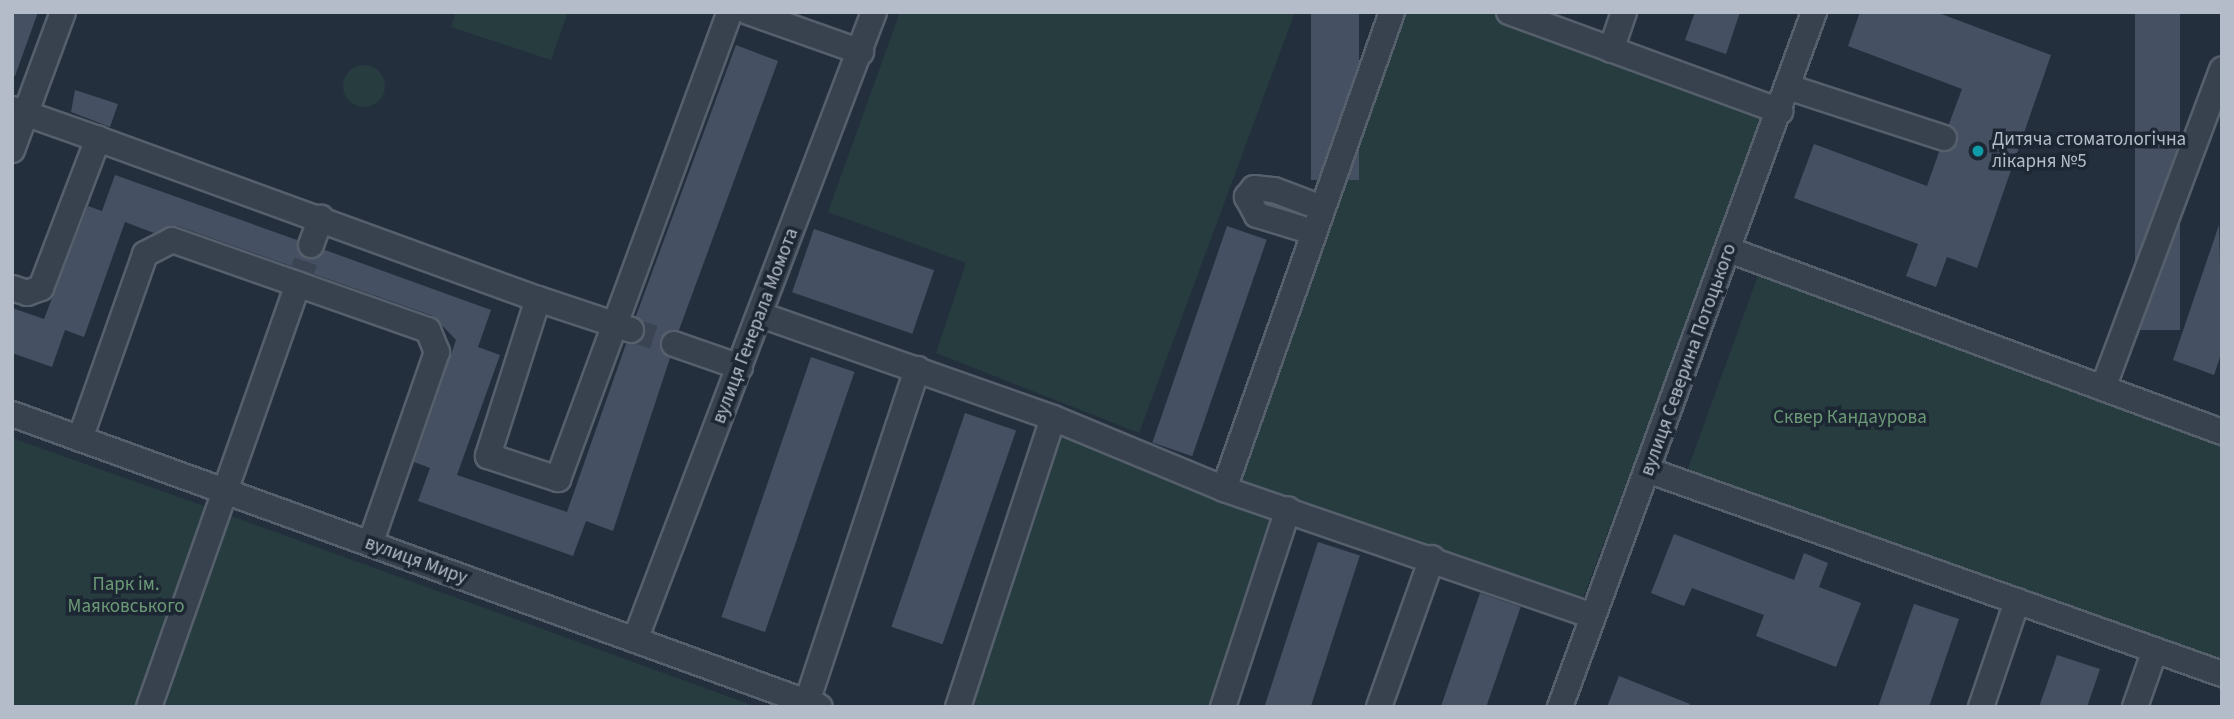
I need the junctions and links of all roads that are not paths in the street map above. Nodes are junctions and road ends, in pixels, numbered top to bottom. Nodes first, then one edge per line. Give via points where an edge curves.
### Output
1 (63, 12) edge
2 (730, 12) edge
3 (748, 12) edge
4 (874, 12) edge
5 (1392, 12) edge
6 (1509, 12) edge
7 (1624, 12) edge
8 (1814, 12) edge
9 (1611, 50) junction
10 (861, 52) junction
11 (2222, 69) edge
12 (1788, 87) junction
13 (1780, 111) junction
14 (19, 112) edge
15 (1944, 138) dead end
16 (98, 139) junction
17 (12, 150) edge
18 (1322, 208) junction
19 (321, 218) junction
20 (1313, 232) junction
21 (311, 245) tunnel mouth
22 (1729, 250) junction
23 (298, 284) junction
24 (12, 288) edge
25 (538, 299) junction
26 (761, 315) junction
27 (623, 327) junction
28 (674, 344) tunnel mouth
29 (740, 367) junction
30 (917, 369) junction
31 (2103, 388) junction
32 (12, 414) edge
33 (1053, 418) junction
34 (2222, 432) edge
35 (80, 439) junction
36 (1650, 471) junction
37 (1224, 489) junction
38 (226, 492) junction
39 (1288, 509) junction
40 (370, 544) junction
41 (1432, 558) junction
42 (2017, 601) junction
43 (1593, 616) junction
44 (635, 639) junction
45 (2155, 650) junction
46 (2222, 674) edge
47 (814, 705) edge
48 (149, 707) edge
49 (958, 707) edge
50 (1223, 707) edge
51 (1379, 707) edge
52 (1560, 707) edge
53 (1981, 707) edge
54 (2135, 707) edge

1 - 14 street
2 - 27 street
3 - 10 street
4 - 10 street, вулиця Генерала Момота
5 - 18 street
6 - 9 street
7 - 9 street
8 - 12 street, вулиця Северина Потоцького
9 - 13 street
10 - 26 street, вулиця Генерала Момота
11 - 31 street
12 - 13 street, вулиця Северина Потоцького
12 - 15 street
13 - 22 street, вулиця Северина Потоцького
14 - 16 street
14 - 17 street
16 - 19 street
16 - 24 street via 41,288 27,293
18 - 20 street
18 - 20 street via 1274,190 1254,188 1247,197 1257,215
19 - 21 street
19 - 25 street
20 - 37 street
22 - 31 street
22 - 36 street, вулиця Северина Потоцького
23 - 35 street via 172,240 145,254
23 - 38 street
23 - 40 street via 428,330 437,352
25 - 27 street
25 - 27 street via 488,450 492,460 552,480 562,473
26 - 29 street, вулиця Генерала Момота
26 - 30 street
28 - 29 street
29 - 44 street, вулиця Генерала Момота
30 - 33 street
30 - 47 street
31 - 34 street
32 - 35 street, вулиця Миру
33 - 37 street
33 - 49 street
35 - 38 street, вулиця Миру
36 - 42 street
36 - 43 street, вулиця Северина Потоцького
37 - 39 street
38 - 40 street, вулиця Миру
38 - 48 street
39 - 41 street
39 - 50 street
40 - 44 street, вулиця Миру
41 - 43 street
41 - 51 street
42 - 45 street
42 - 53 street
43 - 52 street, вулиця Северина Потоцького
44 - 47 street, вулиця Миру
45 - 46 street
45 - 54 street

